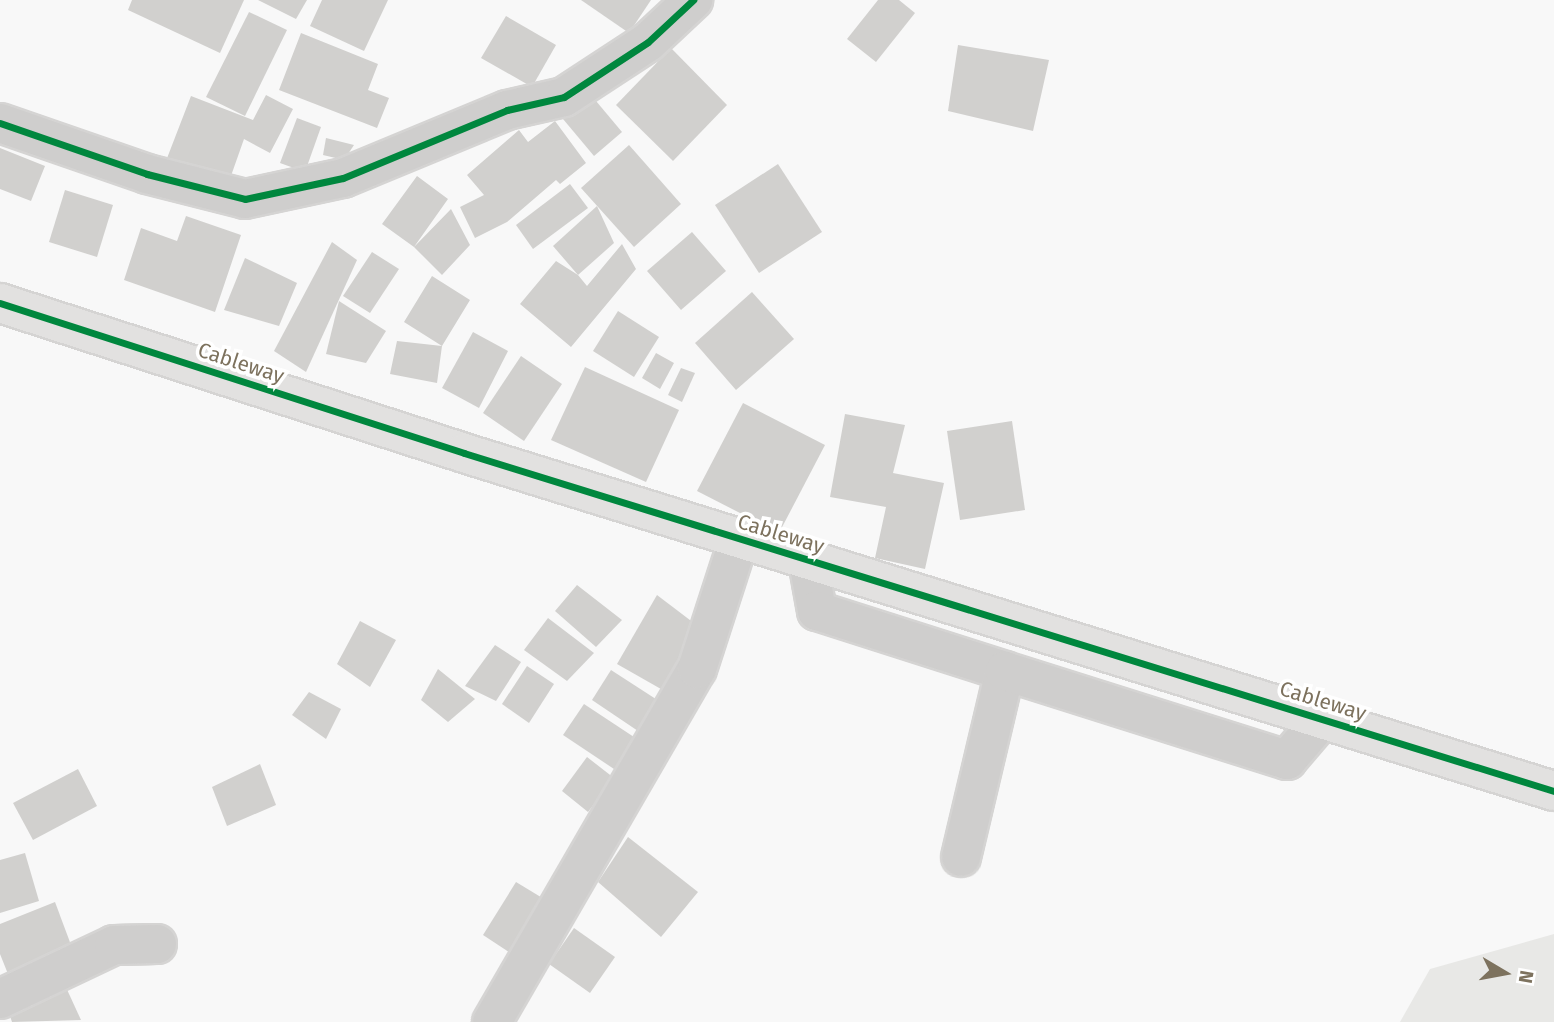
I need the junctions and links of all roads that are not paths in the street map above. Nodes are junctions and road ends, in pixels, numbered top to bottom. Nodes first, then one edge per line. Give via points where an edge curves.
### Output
1 (693, 0) edge
2 (0, 123) edge
3 (0, 303) edge
4 (739, 539) junction
5 (808, 561) junction
6 (1005, 671) junction
7 (1322, 719) junction
8 (1554, 791) edge
9 (961, 857) dead end
10 (158, 944) dead end
11 (0, 999) edge
12 (492, 1022) edge

1 - 2 street via 648,42 564,97 507,110 343,178 245,199 148,174
3 - 4 street, Cableway
4 - 5 street, Cableway
4 - 12 street via 696,669
5 - 6 street via 817,611
5 - 7 street, Cableway
6 - 7 street via 1287,760
6 - 9 street
7 - 8 street, Cableway
10 - 11 street via 114,945

